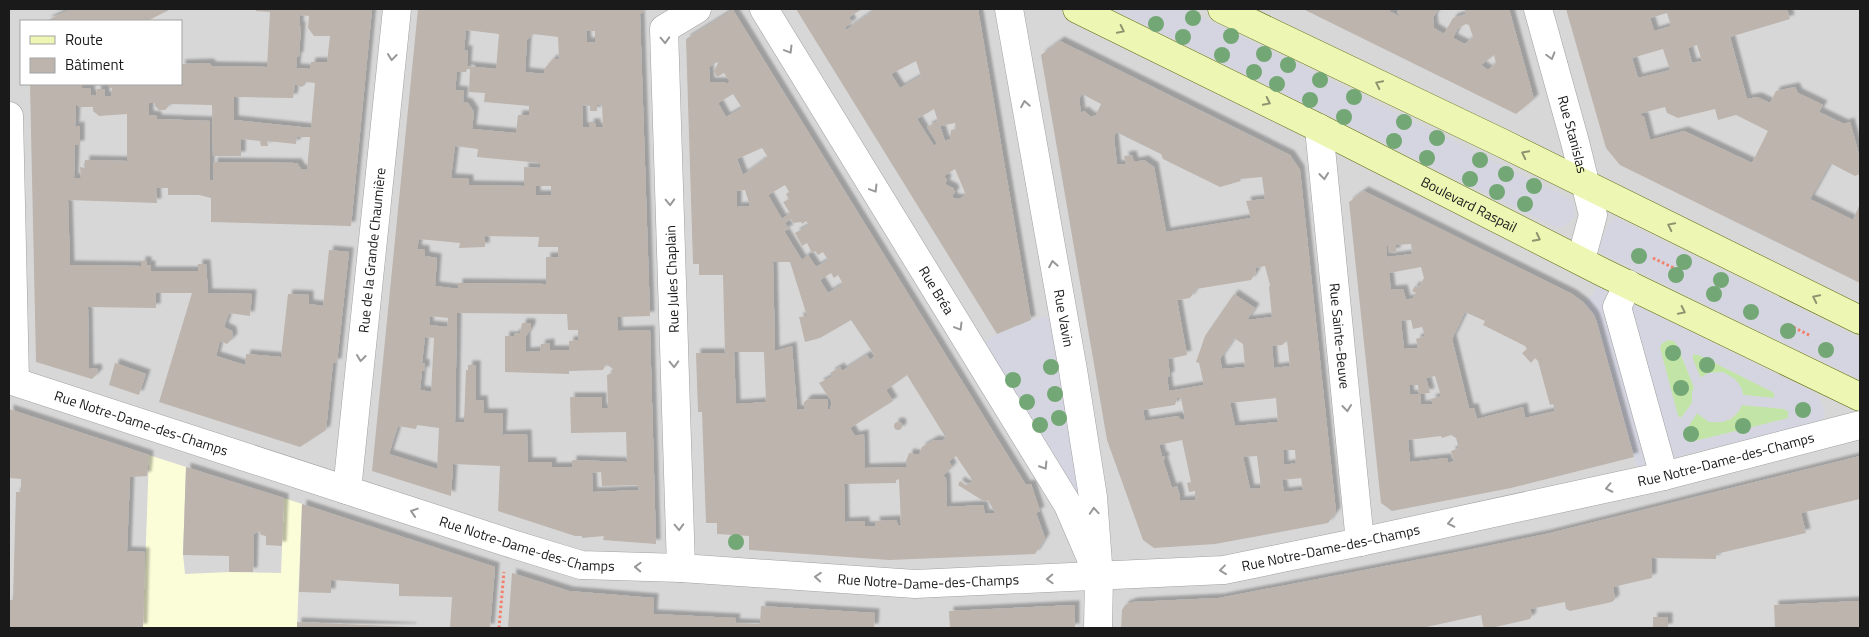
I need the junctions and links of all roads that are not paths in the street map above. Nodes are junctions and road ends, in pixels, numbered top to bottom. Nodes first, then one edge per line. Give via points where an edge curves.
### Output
1 (397, 9) edge
2 (697, 9) edge
3 (764, 9) edge
4 (1009, 9) edge
5 (1077, 9) edge
6 (1222, 9) edge
7 (1538, 9) edge
8 (9, 116) edge
9 (1319, 128) junction
10 (1586, 185) junction
11 (1581, 260) junction
12 (1628, 284) junction
13 (1860, 320) edge
14 (12, 381) edge
15 (1860, 397) edge
16 (1860, 425) edge
17 (1664, 476) junction
18 (347, 490) junction
19 (1360, 542) junction
20 (681, 568) junction
21 (1099, 577) junction
22 (1098, 628) edge

1 -> 18 street, Rue de la Grande Chaumière
2 -> 20 street, Rue Jules Chaplain via 664,28
3 -> 21 street, Rue Bréa via 1068,505
21 -> 4 street, Rue Vavin via 1093,497 1073,370
5 -> 9 main road, Boulevard Raspail
10 -> 6 main road
7 -> 10 street, Rue Stanislas
8 - 14 street
9 -> 11 main road, Boulevard Raspail
9 -> 19 street, Rue Sainte-Beuve
10 - 11 street, Rue Stanislas via 1593,215
13 -> 10 main road
11 - 12 main road, Boulevard Raspail
12 -> 15 main road, Boulevard Raspail
12 - 17 street via 1617,307
14 - 18 street, Rue Notre-Dame-des-Champs
16 - 17 street, Rue Notre-Dame-des-Champs
17 -> 19 street, Rue Notre-Dame-des-Champs
20 -> 18 street, Rue Notre-Dame-des-Champs via 581,565
19 -> 21 street, Rue Notre-Dame-des-Champs via 1224,570
21 -> 20 street, Rue Notre-Dame-des-Champs via 914,584
21 - 22 street, Rue Vavin

